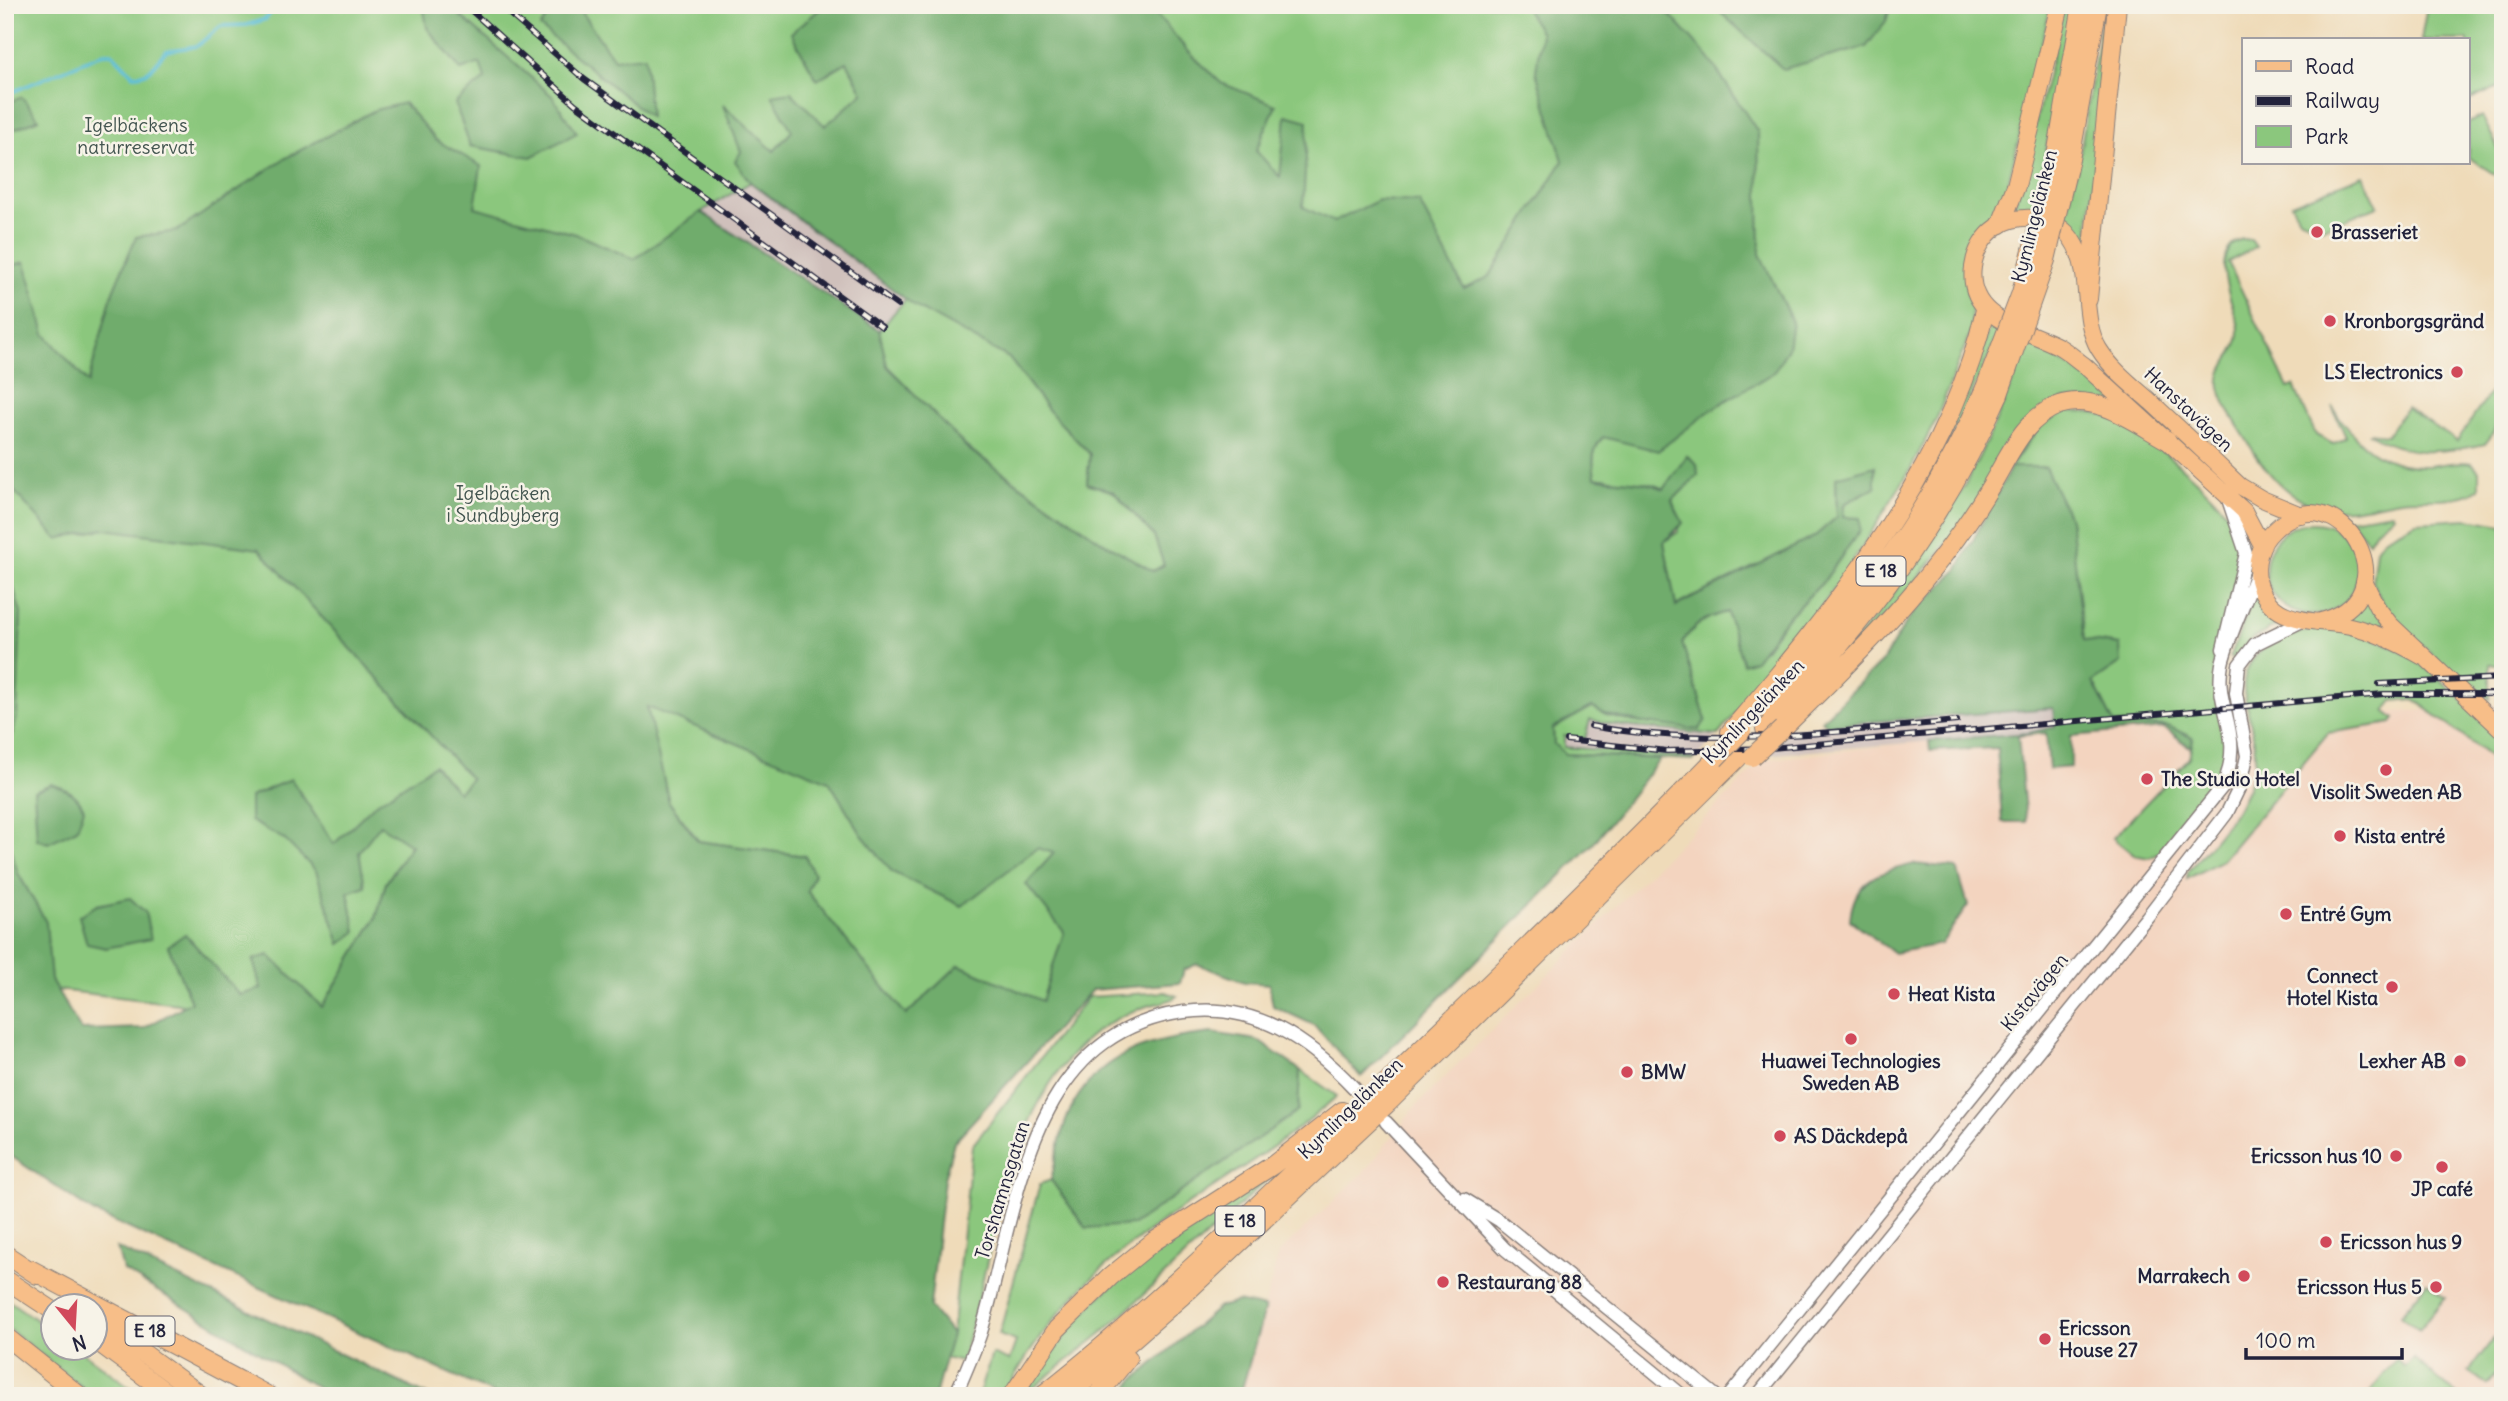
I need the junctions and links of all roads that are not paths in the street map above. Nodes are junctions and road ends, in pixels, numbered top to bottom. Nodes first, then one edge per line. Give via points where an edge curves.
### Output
1 (2060, 5) edge
2 (2082, 5) edge
3 (2098, 5) edge
4 (2117, 5) edge
5 (2063, 157) junction
6 (2001, 224) junction
7 (2088, 299) junction
8 (1985, 310) junction
9 (1992, 391) junction
10 (2167, 440) junction
11 (2225, 493) junction
12 (2301, 515) junction
13 (2262, 545) junction
14 (2257, 570) junction
15 (2364, 581) junction
16 (2309, 622) junction
17 (2423, 657) junction
18 (2222, 663) junction
19 (1774, 729) junction
20 (1736, 731) junction
21 (2503, 731) edge
22 (2078, 968) junction
23 (2095, 982) junction
24 (1422, 1049) junction
25 (2008, 1054) junction
26 (2024, 1067) junction
27 (1355, 1089) dead end
28 (1386, 1122) dead end
29 (1455, 1193) junction
30 (5, 1254) edge
31 (30, 1269) junction
32 (5, 1279) edge
33 (1189, 1290) junction
34 (60, 1292) edge
35 (69, 1292) edge
36 (38, 1301) edge
37 (108, 1315) edge
38 (108, 1327) edge
39 (5, 1336) edge
40 (108, 1349) edge
41 (1054, 1393) edge
42 (80, 1396) edge
43 (172, 1396) edge
44 (202, 1396) edge
45 (247, 1396) edge
46 (269, 1396) edge
47 (955, 1396) edge
48 (1013, 1396) edge
49 (1097, 1396) edge
50 (1683, 1396) edge
51 (1716, 1396) edge
52 (1729, 1396) edge
53 (1757, 1396) edge

1 - 6 highway via 2016,186
2 - 5 highway, Kymlingelänken / E 18
3 - 5 highway, Kymlingelänken / E 18
4 - 7 highway
5 - 9 highway, Kymlingelänken / E 18, bridge via 2046,260
6 - 7 main road, Hanstavägen via 2032,217 2045,219 2066,233 2080,258
6 - 8 main road via 1990,232 1974,260 1975,288
7 - 12 main road, Hanstavägen via 2094,338 2119,373 2240,486
8 - 10 main road, Hanstavägen via 2069,353
8 - 20 highway via 1978,344 1960,389 1898,508 1835,601
9 - 19 highway, Kymlingelänken / E 18 via 1961,473 1894,580
9 - 20 highway, Kymlingelänken / E 18 via 1882,570 1816,652
10 - 11 main road, Hanstavägen
10 - 19 highway via 2090,403 2062,404 2035,418 1977,511 1910,598
11 - 13 main road, Hanstavägen via 2245,511
11 - 18 street via 2246,553 2224,635
12 - 13 main road via 2278,525
12 - 15 main road, Hanstavägen via 2332,518 2351,531 2362,550
13 - 14 main road
14 - 16 main road, Hanstavägen via 2262,590 2274,608
14 - 18 street, Kistavägen
15 - 16 main road via 2347,609
15 - 17 main road, Hanstavägen via 2377,607
16 - 17 main road, Hanstavägen via 2369,632
16 - 23 street, Kistavägen via 2255,645 2239,665 2236,693 2247,755 2234,799
17 - 21 main road, Hanstavägen
18 - 22 street, Kistavägen via 2233,748 2223,786
19 - 33 highway, Kymlingelänken / E 18
20 - 24 highway, Kymlingelänken / E 18, bridge via 1698,776
22 - 23 street
22 - 25 street, Kistavägen
23 - 26 street, Kistavägen
24 - 41 highway, E 18
24 - 48 highway via 1273,1165 1153,1242 1110,1278 1057,1329
25 - 26 street
25 - 52 street, Kistavägen
26 - 53 street, Kistavägen
27 - 47 street, Torshamnsgatan via 1299,1039 1249,1015 1211,1010 1170,1013 1140,1022 1098,1046 1064,1082 1032,1145 981,1334
28 - 29 street
29 - 50 street via 1505,1249
29 - 51 street via 1500,1221
30 - 31 highway
31 - 34 highway
31 - 35 highway
31 - 46 highway, E 18
32 - 36 highway
33 - 41 highway, E 18
33 - 49 highway
37 - 45 highway
38 - 44 highway
39 - 42 highway
40 - 43 highway

